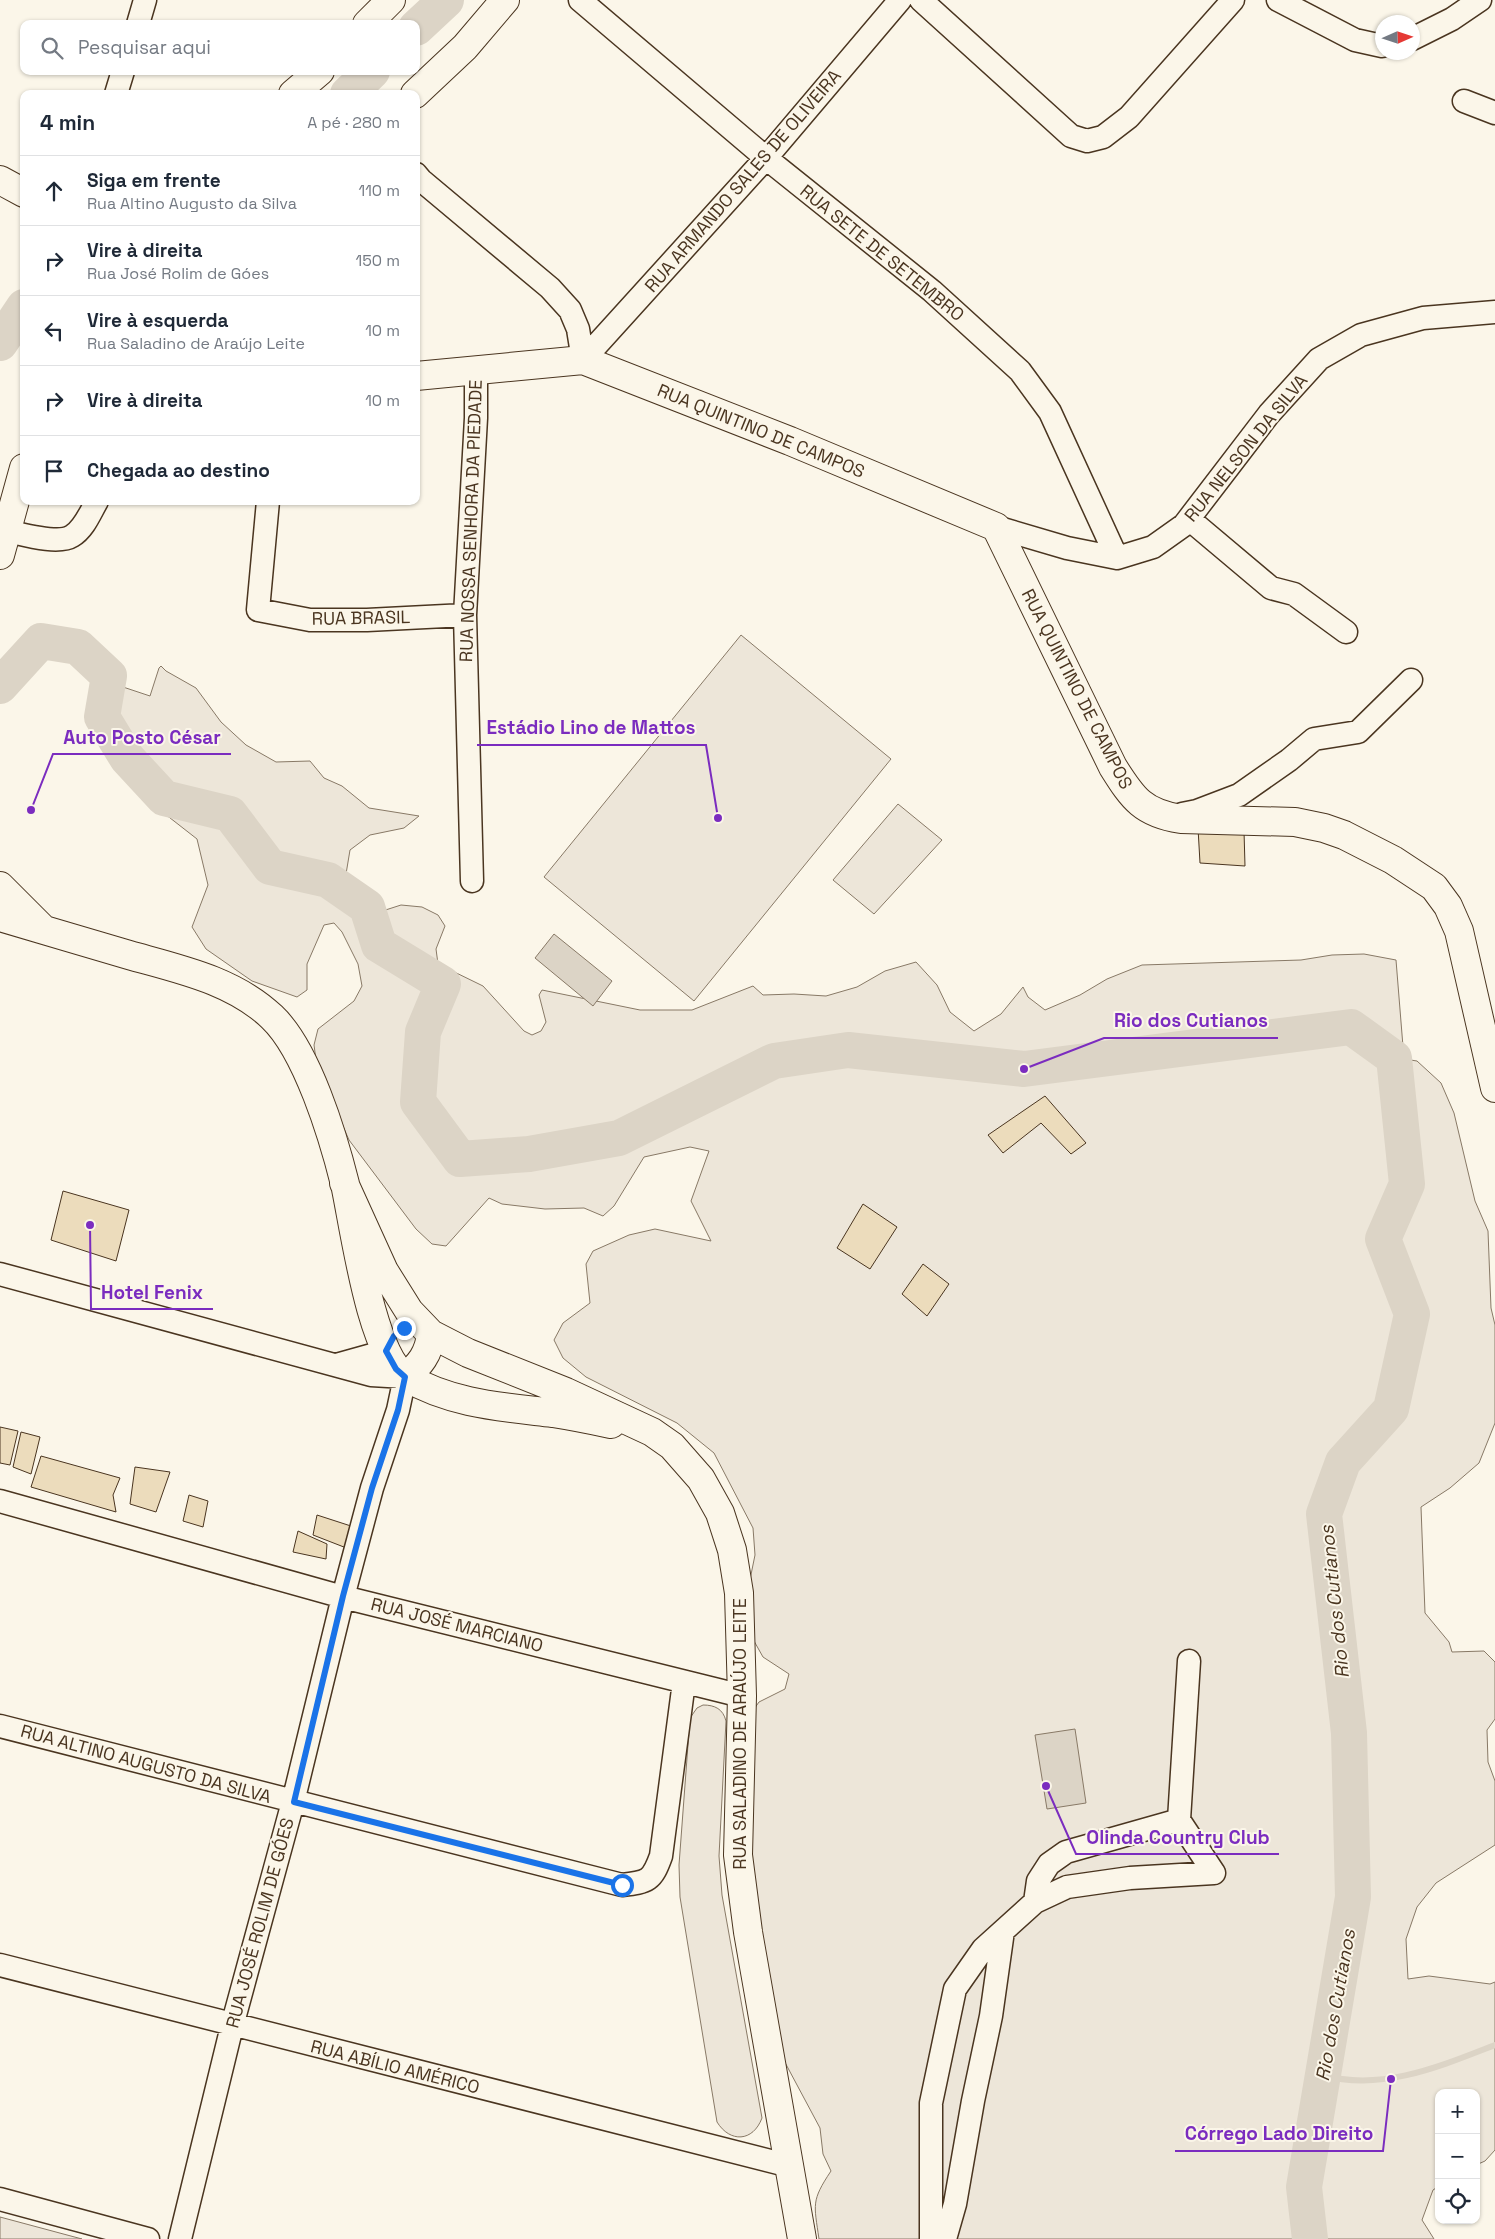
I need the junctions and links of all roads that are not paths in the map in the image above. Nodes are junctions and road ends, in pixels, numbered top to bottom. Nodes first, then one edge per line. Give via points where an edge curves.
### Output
1 (145, 0) edge
2 (391, 0) edge
3 (505, 0) edge
4 (580, 0) edge
5 (900, 0) edge
6 (920, 0) edge
7 (1233, 0) edge
8 (1278, 0) edge
9 (1480, 0) edge
10 (139, 20) edge
11 (371, 20) edge
12 (1420, 35) edge
13 (1375, 44) edge
14 (122, 75) edge
15 (315, 75) edge
16 (117, 90) edge
17 (298, 90) edge
18 (418, 90) edge
19 (1464, 100) dead end
20 (1495, 114) edge
21 (766, 158) junction
22 (420, 179) edge
23 (0, 180) edge
24 (20, 191) edge
25 (1495, 312) edge
26 (583, 360) junction
27 (476, 370) junction
28 (420, 376) edge
29 (20, 482) edge
30 (94, 505) edge
31 (268, 505) edge
32 (1188, 519) junction
33 (996, 527) junction
34 (3, 543) edge
35 (1117, 558) junction
36 (465, 614) junction
37 (1346, 632) dead end
38 (1411, 680) dead end
39 (1166, 816) junction
40 (472, 881) dead end
41 (0, 886) edge
42 (0, 917) edge
43 (44, 930) junction
44 (1495, 1088) edge
45 (344, 1184) junction
46 (0, 1274) edge
47 (426, 1329) junction
48 (386, 1351) junction
49 (335, 1365) junction
50 (405, 1377) junction
51 (652, 1432) junction
52 (0, 1501) edge
53 (343, 1596) junction
54 (1189, 1662) dead end
55 (684, 1682) junction
56 (742, 1696) junction
57 (0, 1726) edge
58 (294, 1802) junction
59 (1179, 1820) junction
60 (1035, 1902) junction
61 (1003, 1931) junction
62 (0, 1965) edge
63 (232, 2026) junction
64 (790, 2166) junction
65 (0, 2199) edge
66 (148, 2239) edge
67 (180, 2239) edge
68 (802, 2239) edge
69 (931, 2239) edge
70 (945, 2239) edge

1 - 10 street
2 - 11 main road
3 - 18 main road via 465,47
4 - 21 street, RUA SETE DE SETEMBRO
5 - 21 street, RUA ARMANDO SALES DE OLIVEIRA
6 - 7 street via 1071,136 1087,141 1103,138 1129,116
8 - 13 street via 1355,40
9 - 12 street
14 - 16 street
15 - 17 main road
19 - 20 street
21 - 26 street, RUA ARMANDO SALES DE OLIVEIRA
21 - 35 street, RUA SETE DE SETEMBRO via 932,290 1020,371 1050,412
22 - 26 street via 550,288 570,310 578,329
23 - 24 main road
25 - 32 street, RUA NELSON DA SILVA via 1423,318 1361,335 1319,359 1269,414
26 - 27 main road
26 - 33 main road, RUA QUINTINO DE CAMPOS via 790,441
27 - 28 main road
27 - 36 street, RUA NOSSA SENHORA DA PIEDADE
29 - 34 main road
30 - 34 street via 82,527 71,537
31 - 36 street, RUA BRASIL via 258,610 310,620
32 - 35 street, RUA NELSON DA SILVA via 1184,526 1153,547
32 - 37 street via 1271,588 1294,594
33 - 35 street, RUA NELSON DA SILVA via 1067,548
33 - 39 main road, RUA QUINTINO DE CAMPOS via 1113,768 1133,798 1145,808
36 - 40 street, RUA NOSSA SENHORA DA PIEDADE
38 - 39 street via 1358,732 1314,739 1239,796 1196,812
39 - 44 main road, RUA QUINTINO DE CAMPOS via 1295,822 1324,828 1394,860 1434,886 1459,930
41 - 43 main road, RUA SALADINO DE ARAÚJO LEITE
42 - 43 main road, RUA SALADINO DE ARAÚJO LEITE
43 - 45 main road, RUA SALADINO DE ARAÚJO LEITE via 235,989 272,1017 299,1053 321,1107
45 - 47 main road, RUA SALADINO DE ARAÚJO LEITE via 384,1271 409,1311
45 - 48 main road, RUA SALADINO DE ARAÚJO LEITE via 358,1261
46 - 49 street
47 - 48 main road via 408,1326 394,1336
47 - 50 main road via 424,1359
47 - 51 main road, RUA SALADINO DE ARAÚJO LEITE via 468,1353 566,1392
48 - 49 street
48 - 50 main road, RUA SALADINO DE ARAÚJO LEITE via 396,1369
49 - 50 street via 371,1375
50 - 51 main road, RUA SALADINO DE ARAÚJO LEITE via 470,1403 557,1414
50 - 53 street, RUA JOSÉ ROLIM DE GÓES
51 - 56 main road, RUA SALADINO DE ARAÚJO LEITE via 672,1446 701,1479 720,1513 732,1550 739,1593
52 - 53 street, RUA JOSÉ MARCIANO
53 - 55 street, RUA JOSÉ MARCIANO
53 - 58 street, RUA JOSÉ ROLIM DE GÓES
54 - 59 street
55 - 56 street, RUA JOSÉ MARCIANO
55 - 58 street, RUA ALTINO AUGUSTO DA SILVA via 661,1856 654,1875 640,1883 622,1885
56 - 64 main road, RUA SALADINO DE ARAÚJO LEITE via 738,1855 748,1932
57 - 58 street, RUA ALTINO AUGUSTO DA SILVA
58 - 63 street, RUA JOSÉ ROLIM DE GÓES
59 - 60 street via 1066,1852 1049,1864 1038,1881
59 - 60 street via 1214,1873 1130,1878 1068,1888
60 - 61 street
61 - 69 street via 983,1949 954,1990 931,2103
61 - 70 street via 991,2016 955,2204
62 - 63 street, RUA ABÍLIO AMÉRICO
63 - 64 street, RUA ABÍLIO AMÉRICO
63 - 67 street, RUA JOSÉ ROLIM DE GÓES
64 - 68 main road, RUA SALADINO DE ARAÚJO LEITE
65 - 66 street

